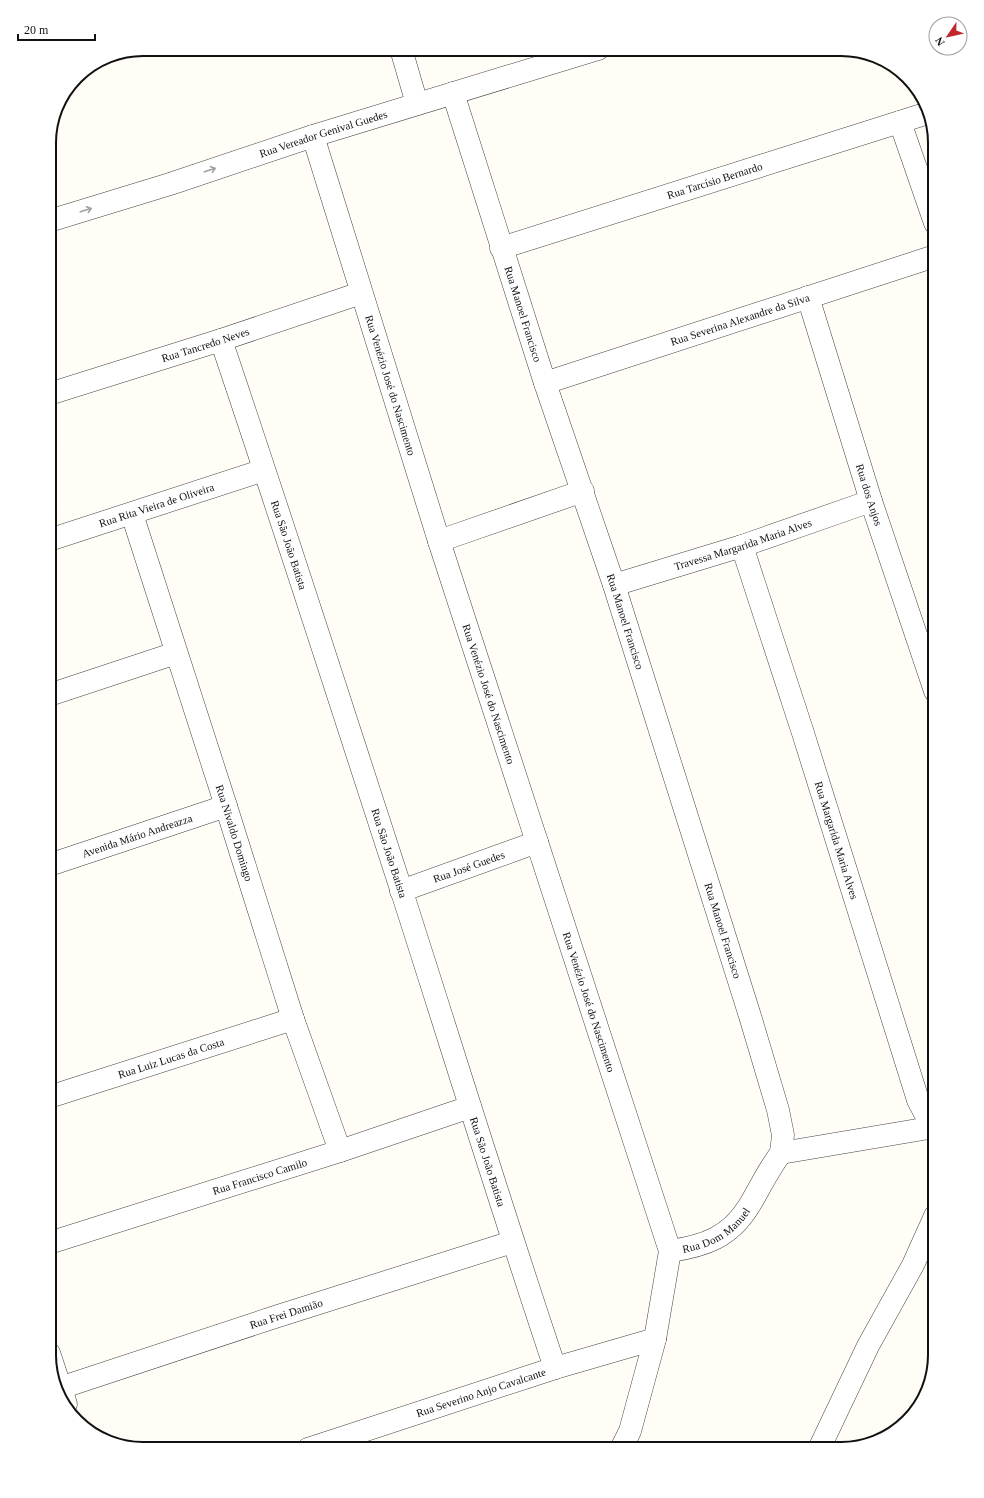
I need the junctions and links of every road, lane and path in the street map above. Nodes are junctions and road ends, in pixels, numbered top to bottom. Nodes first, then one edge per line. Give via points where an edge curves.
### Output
1 (403, 56) edge
2 (575, 56) edge
3 (453, 93) junction
4 (417, 104) junction
5 (923, 115) edge
6 (900, 122) junction
7 (313, 136) junction
8 (928, 203) edge
9 (56, 219) edge
10 (501, 248) junction
11 (928, 258) edge
12 (360, 293) junction
13 (808, 297) junction
14 (220, 340) junction
15 (545, 383) junction
16 (56, 392) edge
17 (264, 470) junction
18 (582, 491) junction
19 (871, 501) junction
20 (132, 514) junction
21 (56, 538) edge
22 (439, 541) junction
23 (742, 546) junction
24 (614, 585) junction
25 (176, 653) junction
26 (928, 670) edge
27 (56, 693) edge
28 (226, 806) junction
29 (537, 842) junction
30 (56, 863) edge
31 (401, 891) junction
32 (293, 1019) junction
33 (56, 1095) edge
34 (470, 1107) junction
35 (928, 1118) edge
36 (928, 1130) edge
37 (340, 1150) junction
38 (781, 1153) junction
39 (928, 1232) edge
40 (56, 1241) edge
41 (512, 1242) junction
42 (670, 1251) junction
43 (655, 1339) junction
44 (555, 1368) junction
45 (66, 1395) edge
46 (329, 1442) edge
47 (624, 1442) edge
48 (822, 1442) edge

1 - 4 street
2 - 3 street, Rua Vereador Genival Guedes
3 - 4 street, Rua Vereador Genival Guedes
3 - 10 street, Rua Manoel Francisco
4 - 7 street, Rua Vereador Genival Guedes
5 - 6 street, Rua Tarcísio Bernardo
6 - 8 street
6 - 10 street, Rua Tarcísio Bernardo
9 -> 7 street, Rua Vereador Genival Guedes
7 - 12 street, Rua Venézio José do Nascimento
10 - 15 street, Rua Manoel Francisco
11 - 13 street, Rua Severina Alexandre da Silva
12 - 14 street, Rua Tancredo Neves
12 - 22 street, Rua Venézio José do Nascimento
13 - 15 street, Rua Severina Alexandre da Silva
13 - 19 street, Rua dos Anjos
14 - 16 street, Rua Tancredo Neves
14 - 17 street, Rua São João Batista
15 - 18 street, Rua Manoel Francisco
17 - 20 street, Rua Rita Vieira de Oliveira
17 - 31 street, Rua São João Batista
18 - 22 street
18 - 24 street, Rua Manoel Francisco
19 - 23 street, Travessa Margarida Maria Alves
19 - 26 street, Rua dos Anjos
20 - 21 street, Rua Rita Vieira de Oliveira
20 - 25 street, Rua Nivaldo Domingo
22 - 29 street, Rua Venézio José do Nascimento
23 - 24 street, Travessa Margarida Maria Alves
23 - 35 street, Rua Margarida Maria Alves via 918,1100
24 - 38 street, Rua Manoel Francisco via 778,1110 783,1135
25 - 27 street
25 - 28 street, Rua Nivaldo Domingo
28 - 30 street, Avenida Mário Andreazza
28 - 32 street, Rua Nivaldo Domingo
29 - 31 street, Rua José Guedes
29 - 42 street, Rua Venézio José do Nascimento
31 - 34 street, Rua São João Batista
32 - 33 street, Rua Luiz Lucas da Costa
32 - 37 street, Rua Nivaldo Domingo
34 - 37 street, Rua Francisco Camilo
34 - 41 street, Rua São João Batista
36 - 38 street
37 - 40 street, Rua Francisco Camilo
38 - 42 street, Rua Dom Manuel via 749,1206 729,1231 700,1245
39 - 48 street via 913,1265 868,1346
41 - 44 street, Rua São João Batista
41 - 45 street, Rua Frei Damião via 283,1315
42 - 43 street, Rua Dom Manuel
43 - 44 street, Rua Severino Anjo Cavalcante
43 - 47 street, Rua Dom Manuel via 630,1431
44 - 46 street, Rua Severino Anjo Cavalcante

